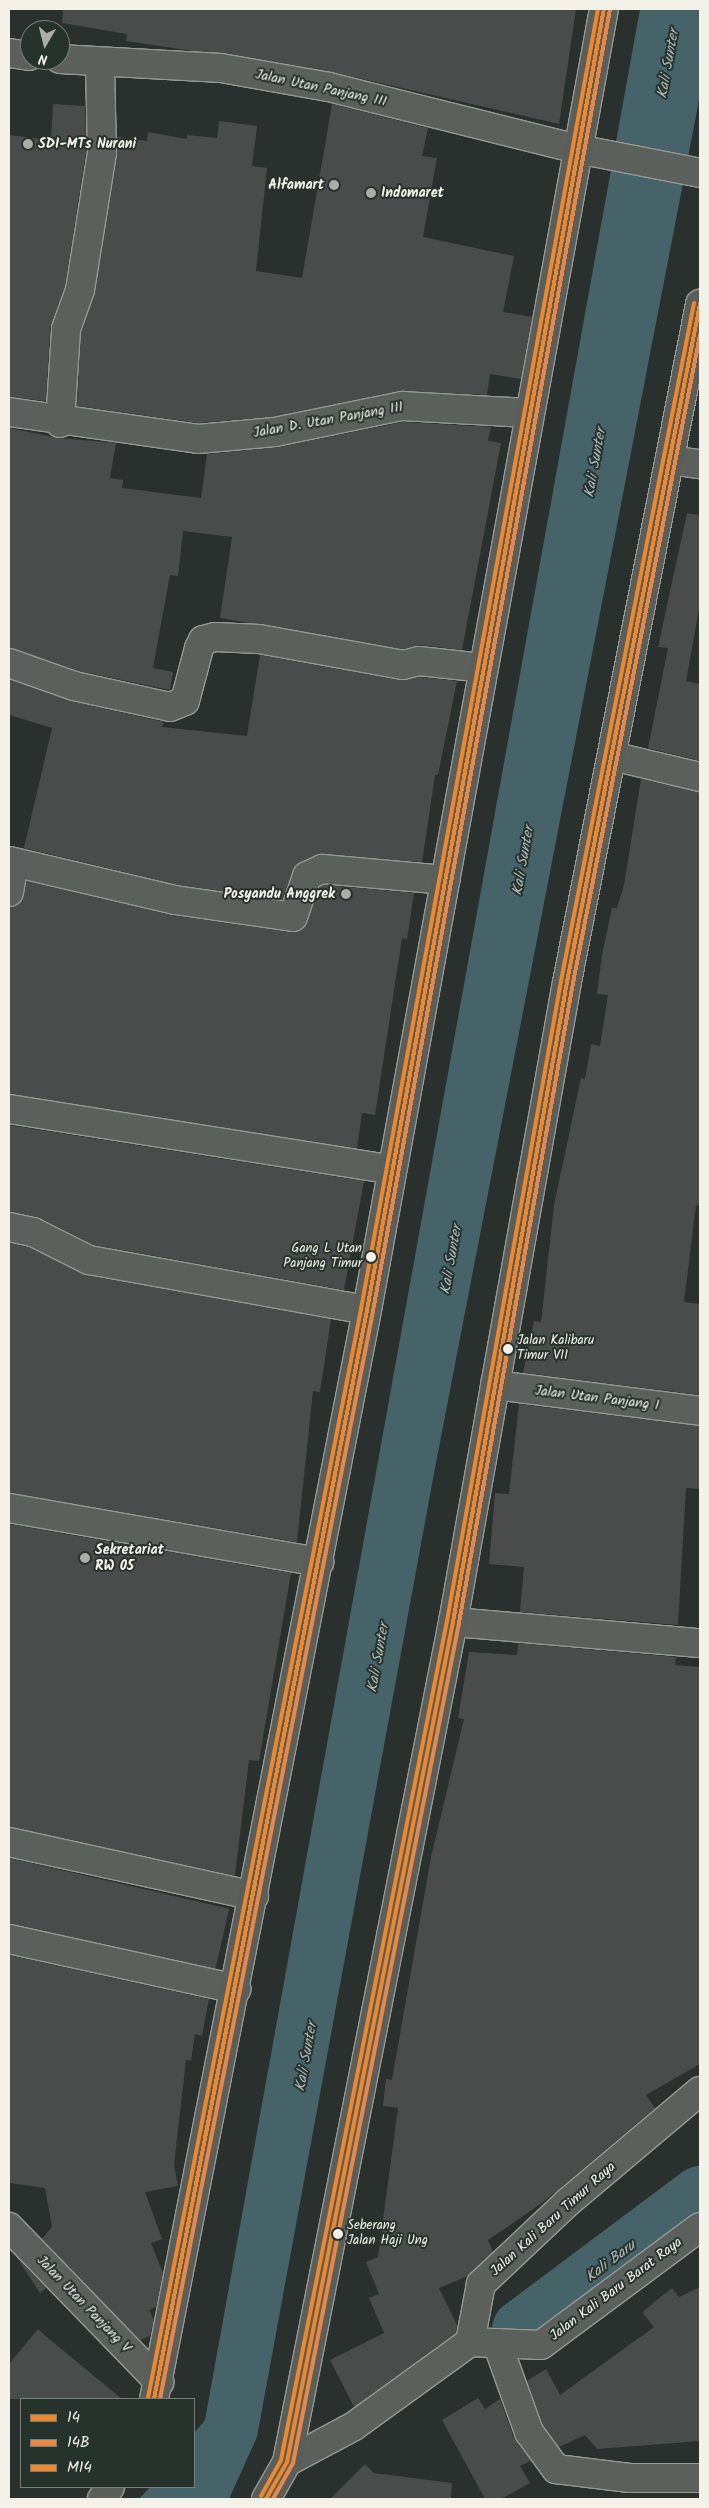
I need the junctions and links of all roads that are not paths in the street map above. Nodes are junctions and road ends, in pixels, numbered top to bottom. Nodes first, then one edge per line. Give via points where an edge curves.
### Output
1 (604, 9) edge
2 (70, 60) edge
3 (100, 63) junction
4 (586, 151) junction
5 (700, 173) edge
6 (700, 304) edge
7 (9, 412) edge
8 (529, 414) junction
9 (60, 422) junction
10 (670, 460) junction
11 (700, 464) edge
12 (9, 663) edge
13 (483, 668) junction
14 (612, 756) junction
15 (700, 777) edge
16 (12, 862) edge
17 (446, 880) junction
18 (9, 892) edge
19 (9, 1109) edge
20 (392, 1170) junction
21 (9, 1226) edge
22 (367, 1310) junction
23 (494, 1385) junction
24 (700, 1411) edge
25 (9, 1508) edge
26 (319, 1562) junction
27 (453, 1622) junction
28 (700, 1643) edge
29 (9, 1842) edge
30 (254, 1896) junction
31 (9, 1939) edge
32 (237, 1989) junction
33 (700, 2092) edge
34 (9, 2227) edge
35 (700, 2227) edge
36 (470, 2342) junction
37 (497, 2343) junction
38 (157, 2391) edge
39 (286, 2464) junction
40 (700, 2478) edge
41 (109, 2488) edge
42 (267, 2498) edge
43 (102, 2499) edge

1 - 4 main road
2 - 3 street, Jalan Utan Panjang III
3 - 4 street, Jalan Utan Panjang III via 221,68 329,87
3 - 9 street via 102,153 80,290 66,329
4 - 5 street, Jalan Utan Panjang III
4 - 8 main road
6 - 10 main road
7 - 9 street, Jalan D. Utan Panjang III
8 - 9 street, Jalan D. Utan Panjang III via 402,406 275,432 198,439
8 - 13 main road
10 - 11 street
10 - 14 main road
12 - 13 street via 74,686 170,707 185,701 199,648 203,640 215,637 258,639 403,665 419,662
13 - 17 main road
14 - 15 street
14 - 23 main road
16 - 17 street via 185,902 293,917 307,876 322,869
16 - 18 street
17 - 20 main road
19 - 20 street
20 - 22 main road
21 - 22 street via 33,1232 54,1246 89,1260
22 - 26 main road
23 - 24 street, Jalan Utan Panjang 1
23 - 27 main road
25 - 26 street
26 - 30 main road
27 - 28 street
27 - 39 main road
29 - 30 street
30 - 32 main road
31 - 32 street
32 - 38 main road
33 - 36 street, Jalan Kali Baru Timur Raya via 568,2202 481,2284
34 - 38 street, Jalan Utan Panjang V
35 - 37 street, Jalan Kali Baru Barat Raya via 541,2345
36 - 37 street, Jalan Kali Baru Barat Raya
36 - 39 street via 354,2426
37 - 40 street via 529,2432 556,2468 629,2478
39 - 42 main road
41 - 43 main road

